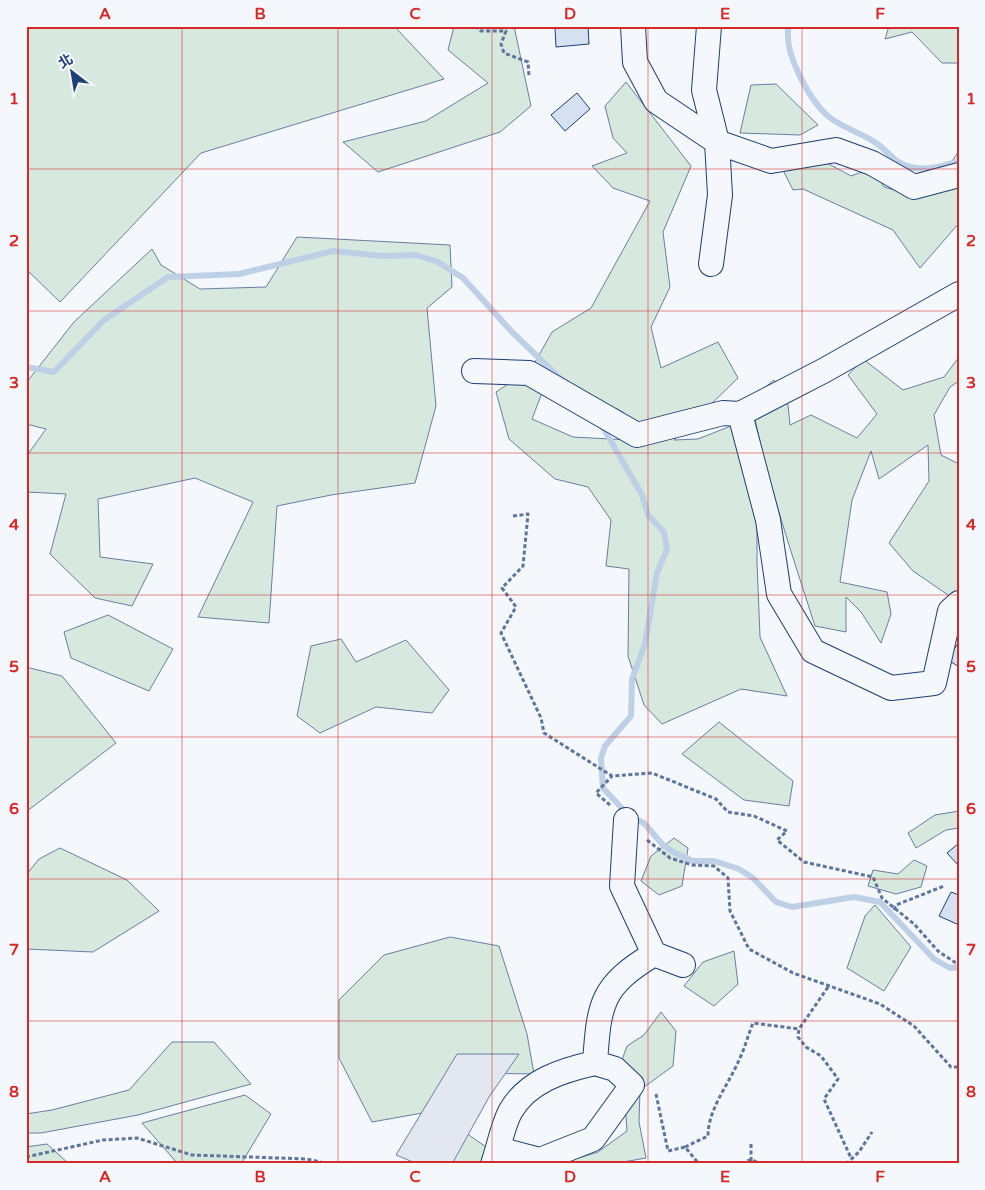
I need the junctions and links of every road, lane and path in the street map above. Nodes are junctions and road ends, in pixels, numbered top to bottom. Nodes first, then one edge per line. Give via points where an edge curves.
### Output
1 (475, 26) edge
2 (633, 26) edge
3 (709, 26) edge
4 (529, 77) dead end
5 (717, 142) junction
6 (959, 175) edge
7 (711, 264) dead end
8 (959, 294) edge
9 (474, 371) dead end
10 (740, 414) junction
11 (513, 516) dead end
12 (959, 603) edge
13 (612, 776) junction
14 (626, 820) junction
15 (944, 886) dead end
16 (894, 910) junction
17 (654, 954) junction
18 (683, 965) dead end
19 (959, 965) edge
20 (828, 987) junction
21 (799, 1029) junction
22 (595, 1063) junction
23 (959, 1067) edge
24 (656, 1094) dead end
25 (872, 1132) dead end
26 (751, 1144) dead end
27 (685, 1147) junction
28 (496, 1156) edge
29 (26, 1157) edge
30 (851, 1158) junction
31 (751, 1159) junction
32 (329, 1164) edge
33 (699, 1164) edge
34 (742, 1164) edge
35 (751, 1164) edge
36 (760, 1164) edge
37 (846, 1164) edge

1 - 4 path via 481,32 506,31 502,44 504,53 528,62
2 - 5 lane via 635,62 656,101
3 - 5 lane via 704,90
5 - 6 lane via 771,161 836,150 872,163 914,187
5 - 7 lane via 720,196
8 - 10 lane
9 - 10 lane via 529,373 637,435 723,413
10 - 12 lane via 768,520 779,594 813,651 891,688 934,683 950,611
11 - 13 path via 528,514 523,566 502,588 516,607 501,633 541,718 544,733
13 - 14 path via 596,793
13 - 16 path via 652,773 716,799 728,812 754,816 788,831 777,840 804,862 872,877 882,898
14 - 17 lane via 622,886
14 - 20 path via 670,858 714,866 728,878 730,910 749,949 793,973
15 - 16 path via 896,905
16 - 19 path via 914,924 938,952
17 - 18 lane
17 - 22 lane via 629,970 608,993 600,1010
20 - 21 path
20 - 23 path via 880,1004 914,1026 951,1067
21 - 27 path via 753,1022 712,1116 708,1136
21 - 30 path via 798,1037 806,1047 821,1056 838,1079 824,1099
22 - 28 lane via 553,1076 529,1089 510,1112
22 - 28 lane via 615,1069 632,1085 593,1139 540,1160
24 - 27 path via 668,1151
25 - 30 path
26 - 31 path
27 - 33 path
29 - 32 path via 103,1140 137,1138 192,1155 307,1159
30 - 37 path
31 - 34 path
31 - 35 path
31 - 36 path

